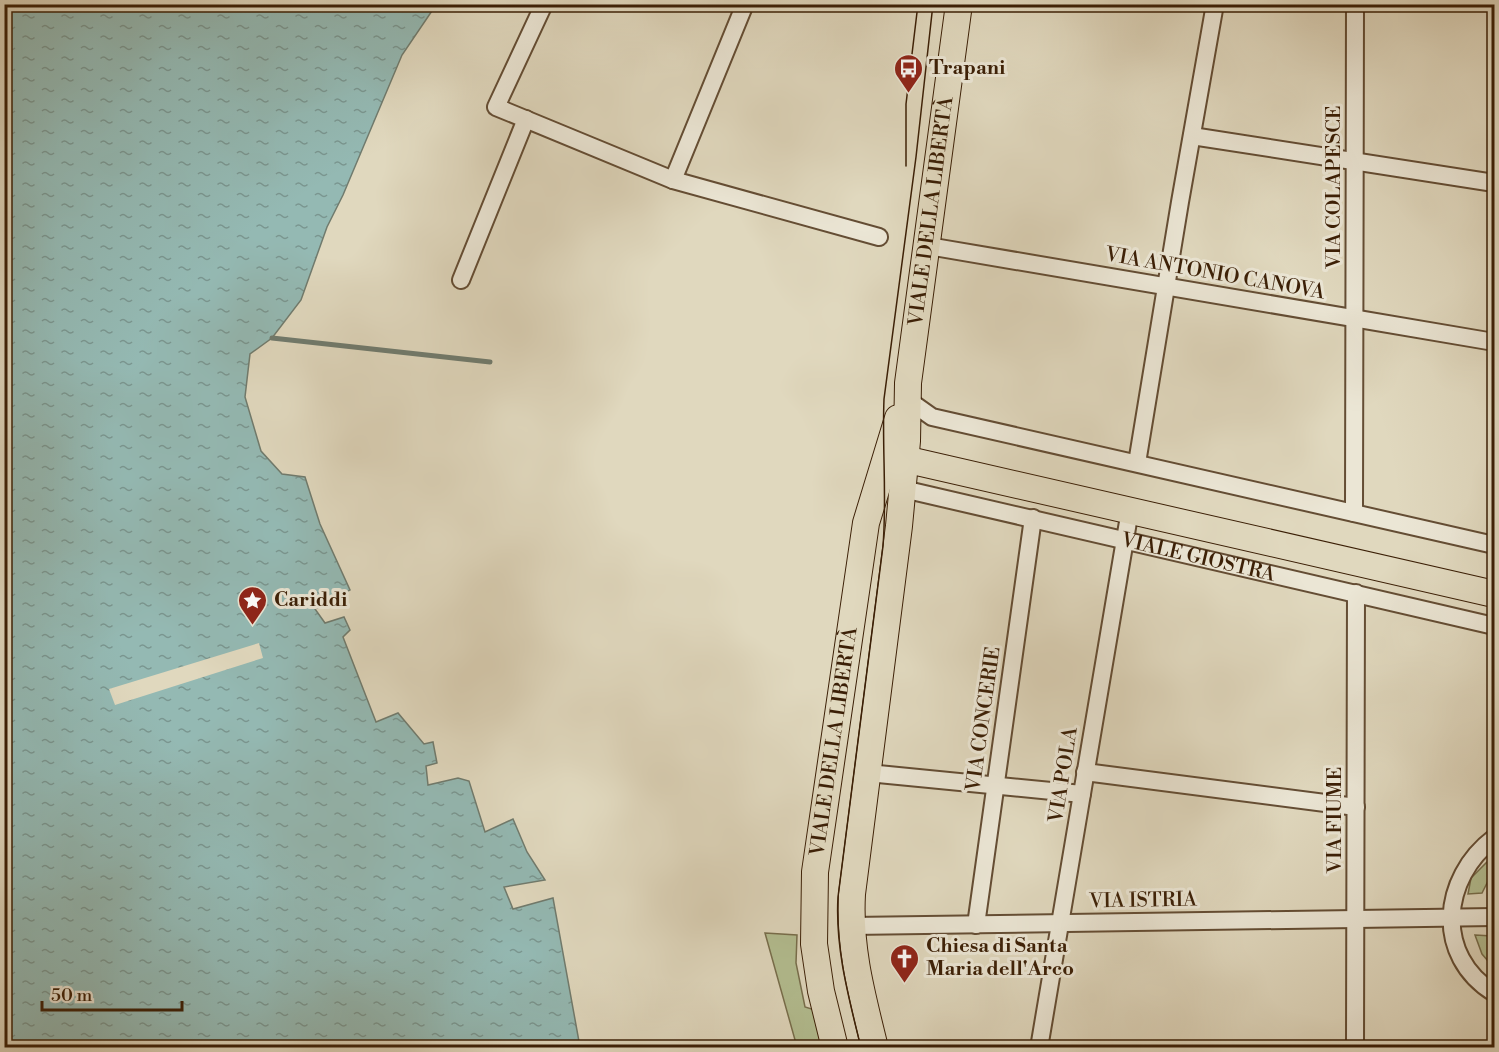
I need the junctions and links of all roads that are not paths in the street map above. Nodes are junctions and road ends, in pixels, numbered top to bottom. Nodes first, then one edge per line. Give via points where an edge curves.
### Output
1 (544, 4) edge
2 (745, 4) edge
3 (959, 4) edge
4 (1215, 4) edge
5 (1355, 4) edge
6 (526, 119) junction
7 (1192, 136) junction
8 (1355, 161) junction
9 (673, 180) junction
10 (1494, 183) edge
11 (879, 237) dead end
12 (928, 246) junction
13 (461, 280) dead end
14 (1167, 287) junction
15 (1355, 319) junction
16 (1494, 342) edge
17 (905, 427) junction
18 (1137, 463) junction
19 (903, 489) junction
20 (1130, 510) junction
21 (1354, 513) junction
22 (1034, 518) junction
23 (1125, 539) junction
24 (1494, 544) edge
25 (1494, 575) edge
26 (1356, 593) junction
27 (1494, 594) edge
28 (1494, 626) edge
29 (1085, 772) junction
30 (868, 773) junction
31 (996, 786) junction
32 (1082, 794) junction
33 (1356, 807) junction
34 (1494, 838) edge
35 (1444, 917) junction
36 (1494, 917) edge
37 (1356, 919) junction
38 (1060, 923) junction
39 (976, 925) junction
40 (851, 926) junction
41 (1494, 993) edge
42 (835, 1047) edge
43 (876, 1047) edge
44 (1040, 1047) edge
45 (1355, 1047) edge

1 - 6 street via 496,107
2 - 9 street
3 - 12 main road, VIALE DELLA LIBERTÀ
4 - 7 street
5 - 8 street, VIA COLAPESCE
6 - 9 street
6 - 13 street
7 - 8 street
7 - 14 street
8 - 10 street
8 - 15 street, VIA COLAPESCE
9 - 11 street
12 - 14 street, VIA ANTONIO CANOVA
12 - 17 main road, VIALE DELLA LIBERTÀ
14 - 15 street, VIA ANTONIO CANOVA
14 - 18 street
15 - 16 street, VIA ANTONIO CANOVA
15 - 21 street, VIA COLAPESCE
17 - 18 street
17 - 19 main road, VIALE DELLA LIBERTÀ
17 - 20 main road, VIALE GIOSTRA
17 - 25 main road
17 - 42 main road, VIALE DELLA LIBERTÀ via 866,523 816,872 814,944
18 - 21 street
19 - 22 street, VIALE GIOSTRA
19 - 30 main road, VIALE DELLA LIBERTÀ
20 - 23 street, VIA POLA
20 - 27 main road, VIALE GIOSTRA
21 - 24 street
22 - 23 street, VIALE GIOSTRA
22 - 31 street, VIA CONCERIE
23 - 26 street, VIALE GIOSTRA
23 - 29 street, VIA POLA
26 - 28 street, VIALE GIOSTRA
26 - 33 street, VIA FIUME
29 - 32 street, VIA POLA
29 - 33 street
30 - 31 street
30 - 40 main road, VIALE DELLA LIBERTÀ via 853,879
31 - 32 street
31 - 39 street, VIA CONCERIE
32 - 38 street, VIA POLA
33 - 37 street, VIA FIUME
34 - 35 street via 1463,872
35 - 36 street, VIA ISTRIA
35 - 37 street, VIA ISTRIA
35 - 41 street via 1463,959
37 - 38 street, VIA ISTRIA
37 - 45 street, VIA FIUME
38 - 39 street, VIA ISTRIA
38 - 44 street, VIA POLA
39 - 40 street, VIA ISTRIA
40 - 43 main road, VIALE DELLA LIBERTÀ via 855,963

